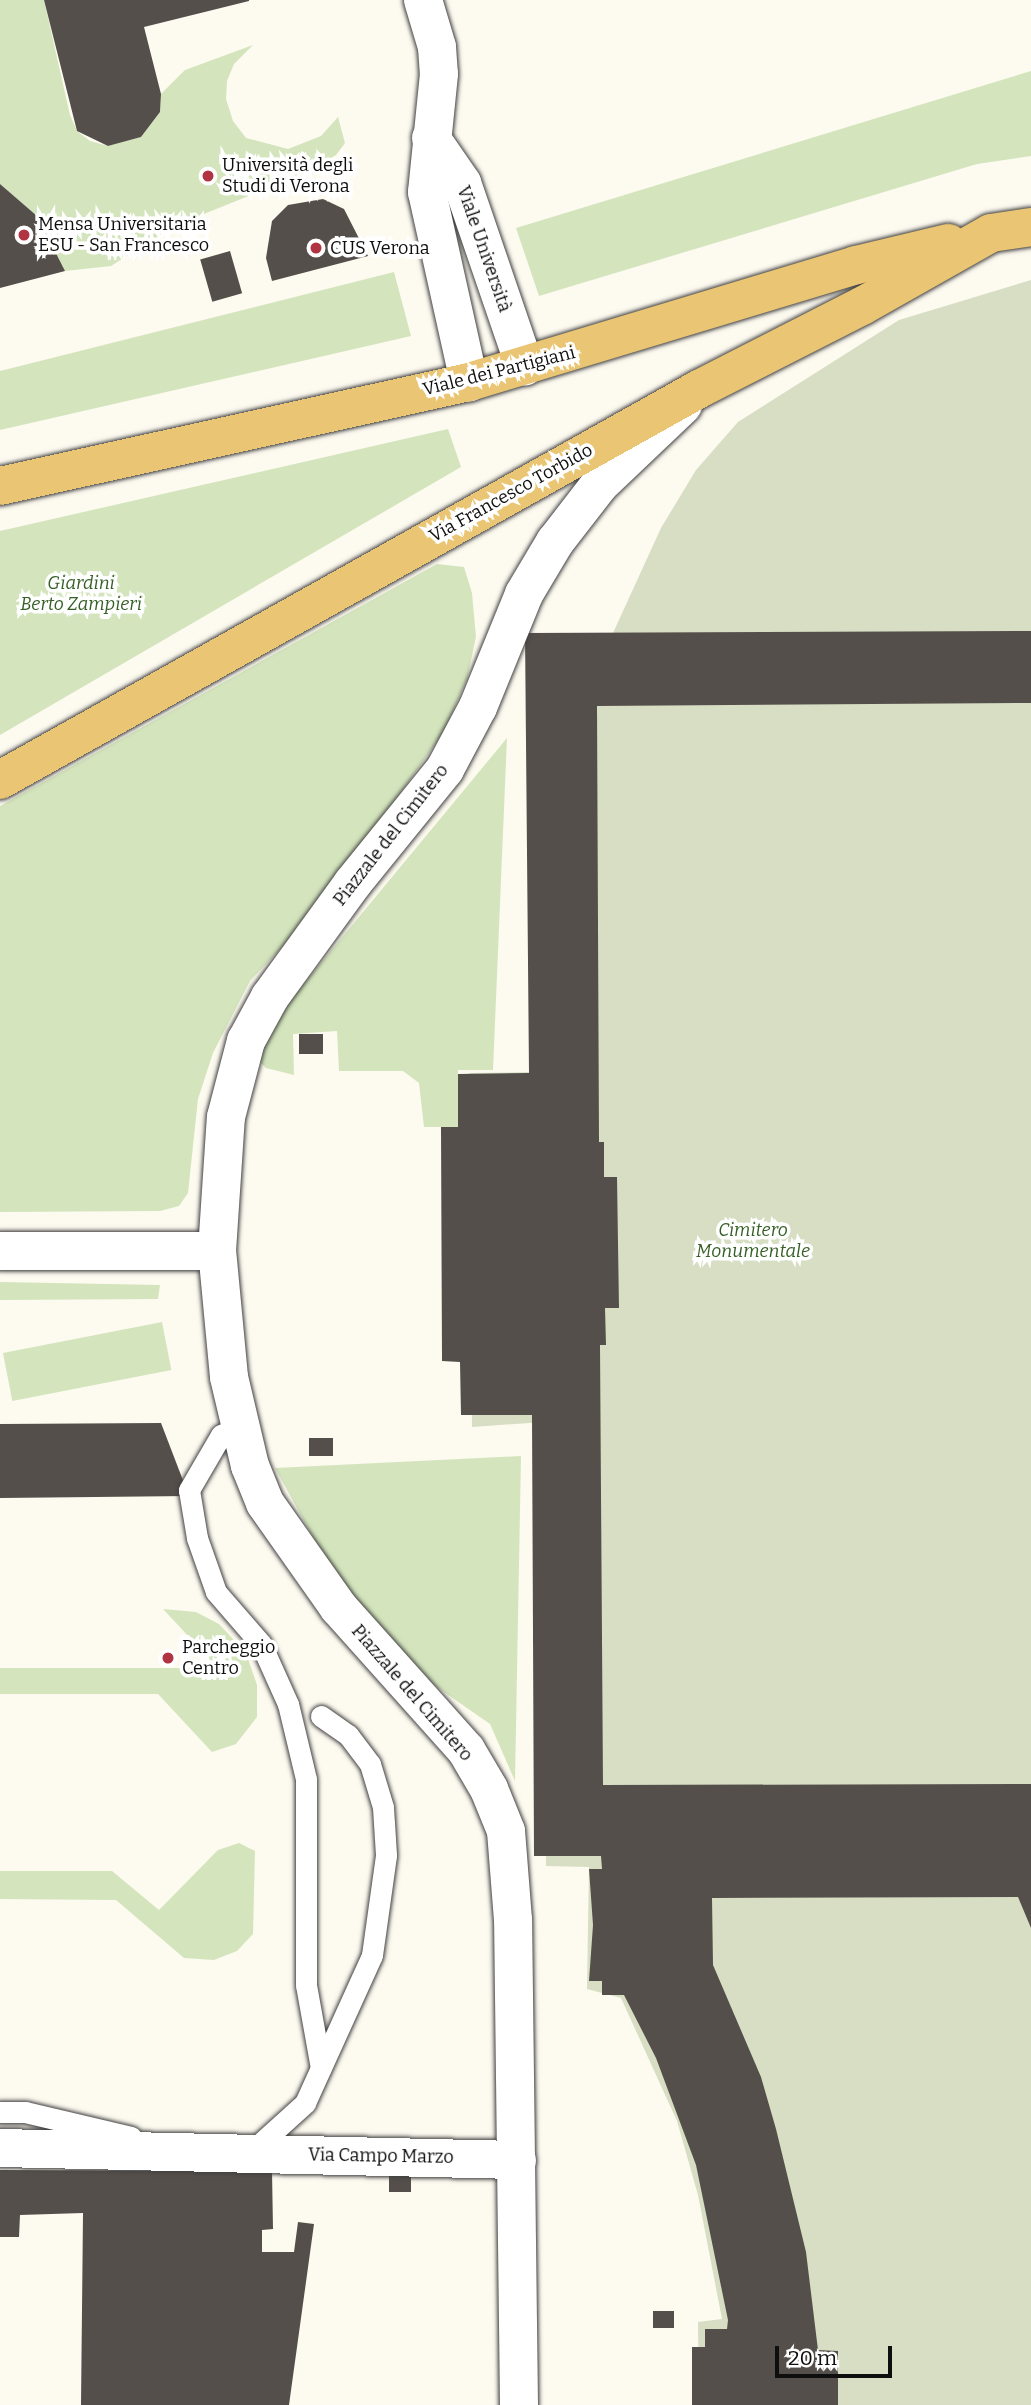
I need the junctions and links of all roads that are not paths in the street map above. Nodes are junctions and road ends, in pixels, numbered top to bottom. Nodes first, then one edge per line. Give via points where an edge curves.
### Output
1 (423, 0) edge
2 (431, 138) junction
3 (1031, 227) edge
4 (991, 233) junction
5 (526, 368) junction
6 (469, 382) junction
7 (699, 388) junction
8 (0, 486) edge
9 (0, 780) edge
10 (0, 1251) edge
11 (217, 1251) junction
12 (239, 1426) junction
13 (321, 1716) dead end
14 (321, 2068) junction
15 (0, 2112) edge
16 (0, 2148) edge
17 (195, 2152) junction
18 (249, 2154) junction
19 (517, 2160) junction
20 (519, 2405) edge

1 - 2 street, Viale Università via 437,47 439,74
2 - 5 street, Viale Università via 462,183
2 - 6 street, Viale Università via 427,192
3 - 4 main road, Via Francesco Torbido
4 - 5 main road, Viale dei Partigiani via 856,265
4 - 7 main road, Via Francesco Torbido via 862,306
5 - 6 main road, Viale dei Partigiani
6 - 8 main road, Viale dei Partigiani
7 - 9 main road, Via Francesco Torbido
7 - 11 street, Piazzale del Cimitero via 599,485 555,542 524,594 478,707 445,769 352,884 270,997 246,1041 226,1117
10 - 11 street
11 - 12 street, Piazzale del Cimitero
12 - 14 lane via 221,1435 189,1490 197,1538 216,1591 261,1644 288,1704 306,1779 306,1986
12 - 19 street, Piazzale del Cimitero via 265,1503 339,1608 466,1750 506,1831 512,1875
13 - 14 lane via 348,1735 370,1764 383,1807 386,1855 372,1955
14 - 18 lane via 305,2103
15 - 17 lane via 25,2112
16 - 17 street, Via Campo Marzo
17 - 18 street, Via Campo Marzo
18 - 19 street, Via Campo Marzo
19 - 20 street

